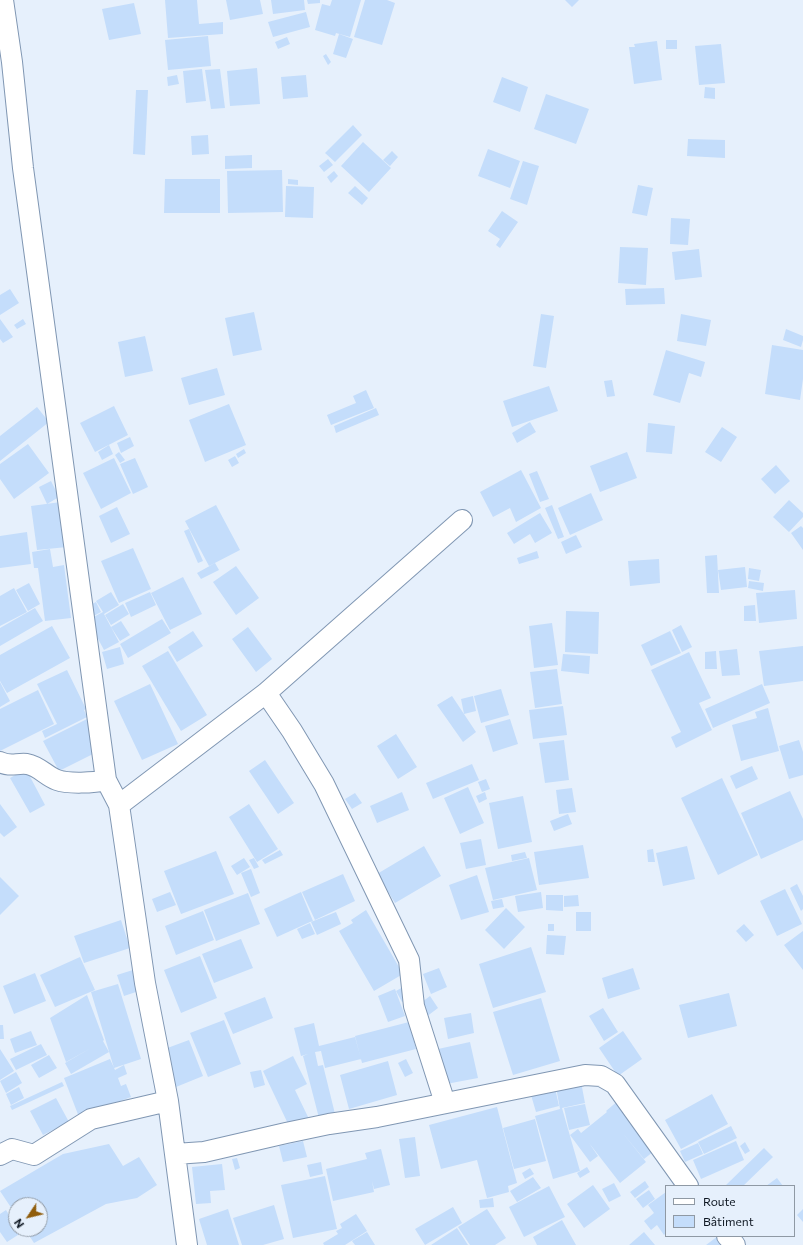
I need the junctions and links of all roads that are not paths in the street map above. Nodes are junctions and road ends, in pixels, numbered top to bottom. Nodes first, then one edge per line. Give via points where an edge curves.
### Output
1 (3, 0) edge
2 (6, 63) edge
3 (462, 520) dead end
4 (266, 692) junction
5 (0, 762) edge
6 (106, 780) junction
7 (119, 805) junction
8 (168, 1101) junction
9 (445, 1103) junction
10 (4, 1147) edge
11 (175, 1154) junction
12 (687, 1185) edge
13 (727, 1237) edge
14 (187, 1245) edge
15 (735, 1245) edge

1 - 2 street
2 - 6 street via 23,168
3 - 4 street
4 - 7 street
4 - 9 street via 324,784 409,960 414,1006
5 - 6 street via 7,765 26,764 36,767 57,780
6 - 7 street
7 - 8 street via 145,983
8 - 10 street via 91,1119 34,1155
8 - 11 street
9 - 11 street via 329,1124 204,1152
9 - 12 street via 585,1075 601,1076 615,1084
11 - 14 street
13 - 15 street

